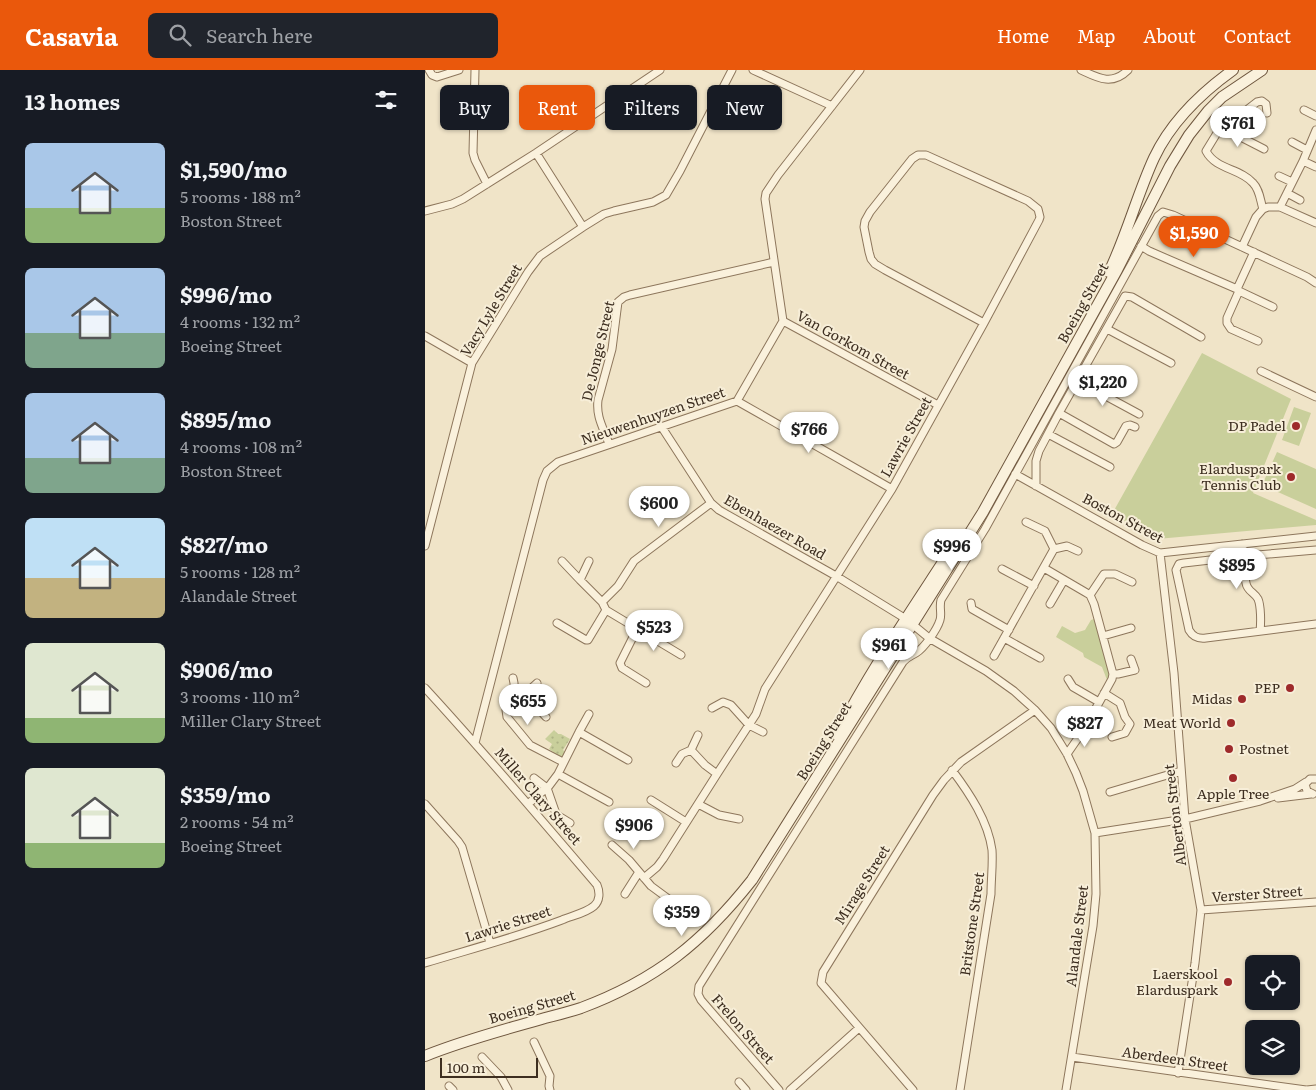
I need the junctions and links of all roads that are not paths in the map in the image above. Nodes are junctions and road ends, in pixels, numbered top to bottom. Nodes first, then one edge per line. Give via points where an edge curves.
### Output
1 (459, 70) edge
2 (475, 70) edge
3 (661, 70) edge
4 (732, 70) edge
5 (753, 70) edge
6 (860, 70) edge
7 (1081, 70) edge
8 (1128, 70) edge
9 (1233, 70) edge
10 (1262, 70) edge
11 (430, 73) edge
12 (832, 106) junction
13 (1304, 110) dead end
14 (1267, 113) dead end
15 (1316, 116) edge
16 (1223, 128) junction
17 (1316, 130) edge
18 (1292, 142) dead end
19 (1264, 148) dead end
20 (1307, 150) junction
21 (535, 154) junction
22 (1303, 161) junction
23 (1316, 166) edge
24 (1279, 176) dead end
25 (1292, 182) junction
26 (487, 184) junction
27 (1287, 193) junction
28 (1300, 200) dead end
29 (1279, 207) junction
30 (1263, 209) junction
31 (426, 211) edge
32 (1316, 223) edge
33 (583, 227) junction
34 (1141, 246) junction
35 (1241, 247) junction
36 (1255, 252) junction
37 (774, 262) junction
38 (1316, 283) edge
39 (1238, 290) junction
40 (1273, 307) dead end
41 (783, 321) junction
42 (984, 323) junction
43 (1107, 329) junction
44 (425, 336) edge
45 (1201, 337) dead end
46 (1258, 341) dead end
47 (472, 363) junction
48 (1171, 363) dead end
49 (1261, 371) dead end
50 (1078, 381) junction
51 (1316, 397) edge
52 (737, 401) junction
53 (938, 406) junction
54 (1059, 413) junction
55 (1139, 414) dead end
56 (661, 426) junction
57 (1135, 427) dead end
58 (1048, 434) junction
59 (609, 444) junction
60 (1110, 467) dead end
61 (1015, 474) junction
62 (1036, 486) junction
63 (892, 489) junction
64 (711, 503) junction
65 (1026, 522) dead end
66 (1316, 536) edge
67 (1242, 544) junction
68 (425, 546) edge
69 (1055, 549) junction
70 (1316, 550) edge
71 (1079, 551) dead end
72 (1160, 554) junction
73 (1245, 556) junction
74 (562, 561) dead end
75 (589, 561) dead end
76 (1044, 568) junction
77 (1001, 569) dead end
78 (836, 576) junction
79 (580, 580) junction
80 (1064, 580) junction
81 (1132, 582) dead end
82 (1034, 586) junction
83 (1090, 595) junction
84 (602, 602) junction
85 (971, 603) dead end
86 (1050, 604) dead end
87 (606, 610) junction
88 (659, 618) dead end
89 (909, 621) junction
90 (557, 623) dead end
91 (1316, 624) edge
92 (1131, 628) dead end
93 (637, 629) junction
94 (1009, 630) junction
95 (1260, 631) junction
96 (649, 636) junction
97 (1103, 636) junction
98 (929, 638) junction
99 (1004, 638) junction
100 (681, 655) dead end
101 (994, 656) dead end
102 (1040, 658) dead end
103 (1131, 659) dead end
104 (1113, 674) junction
105 (513, 678) dead end
106 (1068, 679) dead end
107 (537, 683) dead end
108 (646, 683) dead end
109 (425, 688) edge
110 (1104, 693) junction
111 (525, 694) junction
112 (515, 697) junction
113 (1099, 702) junction
114 (712, 708) dead end
115 (1035, 710) junction
116 (589, 714) dead end
117 (546, 717) dead end
118 (749, 725) junction
119 (579, 732) junction
120 (763, 732) dead end
121 (698, 735) dead end
122 (1112, 737) dead end
123 (475, 743) junction
124 (691, 750) junction
125 (1067, 754) junction
126 (629, 760) dead end
127 (563, 762) junction
128 (676, 763) dead end
129 (952, 770) junction
130 (1181, 771) junction
131 (558, 774) junction
132 (717, 774) junction
133 (534, 778) dead end
134 (1316, 779) edge
135 (1307, 782) junction
136 (547, 788) junction
137 (1110, 792) dead end
138 (1314, 794) edge
139 (651, 800) dead end
140 (1260, 801) junction
141 (609, 802) dead end
142 (425, 804) edge
143 (528, 804) junction
144 (698, 804) junction
145 (739, 819) dead end
146 (1185, 819) junction
147 (687, 822) junction
148 (570, 823) dead end
149 (1095, 833) junction
150 (612, 845) dead end
151 (642, 875) junction
152 (625, 894) dead end
153 (670, 900) dead end
154 (1316, 902) edge
155 (596, 904) joint
156 (1201, 910) junction
157 (490, 943) junction
158 (425, 962) edge
159 (701, 981) joint
160 (859, 1028) junction
161 (534, 1042) dead end
162 (425, 1054) edge
163 (482, 1057) dead end
164 (1071, 1057) junction
165 (1178, 1073) junction
166 (739, 1082) dead end
167 (508, 1090) edge
168 (550, 1090) edge
169 (745, 1090) edge
170 (779, 1090) edge
171 (790, 1090) edge
172 (913, 1090) edge
173 (960, 1090) edge
174 (1067, 1090) edge
175 (1306, 1090) edge
176 (1316, 1090) edge

1 - 11 street via 437,77
2 - 26 street via 473,152
3 - 21 street
4 - 33 street, Vacy Lyle Street via 666,195 653,202 604,214
5 - 12 street
6 - 12 street
7 - 8 street via 1107,80 1116,79
9 - 89 main road, Boeing Street via 1180,117 1155,157 1111,268 1086,316 1001,471
10 - 89 main road, Boeing Street via 1221,97 1189,135 983,512
12 - 37 street via 766,193
13 - 15 street
14 - 16 street via 1267,104 1259,101
16 - 19 street
16 - 30 street via 1206,148 1206,153 1219,165 1252,181
17 - 20 street
18 - 20 street
20 - 22 street
21 - 26 street
21 - 33 street
22 - 23 street
22 - 25 street
24 - 25 street
25 - 27 street
26 - 31 street via 452,204
27 - 28 street
27 - 29 street
29 - 30 street
29 - 32 street
30 - 35 street
33 - 47 street, Vacy Lyle Street via 532,265
34 - 35 street, Boeing Street via 1163,212
34 - 39 street
34 - 61 street, Boeing Street
35 - 36 street
36 - 38 street
36 - 39 street
37 - 41 street
37 - 59 street, De Jonge Street via 620,299 597,408
39 - 40 street
39 - 46 street via 1227,323 1231,329
41 - 52 street, Nieuwenhuyzen Street
41 - 53 street, Van Gorkom Street
42 - 42 street, Lawrie Street via 1039,220 1038,209 926,155 918,155 865,220 871,259
42 - 53 street, Lawrie Street
43 - 45 street via 1123,298 1128,296
43 - 48 street
43 - 50 street
44 - 47 street
47 - 68 street, Vacy Lyle Street
49 - 51 street
50 - 54 street
50 - 55 street
52 - 56 street, Nieuwenhuyzen Street
52 - 63 street
53 - 63 street, Lawrie Street
54 - 57 street via 1115,444 1126,426
54 - 58 street
56 - 59 street, Nieuwenhuyzen Street
56 - 64 street, Ebenhaezer Road
58 - 60 street
58 - 62 street via 1037,457
59 - 123 street, Nieuwenhuyzen Street via 558,462 545,475
61 - 62 street, Boston Street
61 - 98 street, Boeing Street via 941,600 940,620
62 - 72 street, Boston Street
63 - 78 street, Lawrie Street
64 - 78 street, Ebenhaezer Road via 723,513
64 - 84 street via 634,561 618,586
65 - 69 street via 1045,531
66 - 67 street, Boston Street
67 - 72 street, Boston Street
67 - 73 street
69 - 71 street via 1067,546
69 - 76 street
70 - 73 street
72 - 130 street, Alberton Street
73 - 95 street via 1246,584 1258,599
73 - 95 street via 1179,564 1177,575 1192,636 1206,638
74 - 79 street
75 - 79 street
76 - 80 street
76 - 82 street
77 - 82 street
78 - 89 street, Ebenhaezer Road
78 - 118 street, Lawrie Street via 769,681
79 - 84 street
80 - 83 street
80 - 86 street
81 - 83 street via 1115,574 1104,574
82 - 94 street
83 - 97 street
84 - 87 street
85 - 94 street via 972,609
87 - 90 street via 588,640
87 - 93 street
88 - 96 street
89 - 98 street, Alandale Street
89 - 162 main road, Boeing Street via 853,721 752,880 698,940 659,970 580,1008
91 - 95 street
92 - 97 street
93 - 96 street
93 - 108 street via 620,663 622,668
94 - 99 street
96 - 100 street
97 - 104 street
98 - 115 street, Alandale Street via 986,671
98 - 159 street, Boeing Street via 903,662
99 - 101 street
99 - 102 street
103 - 104 street via 1135,670
104 - 110 street
105 - 112 street
106 - 113 street via 1073,687
107 - 111 street
109 - 123 street, Miller Clary Street
110 - 113 street
110 - 122 street via 1120,703 1130,724 1125,733
111 - 112 street
111 - 117 street
112 - 127 street via 507,704 507,717 530,745
113 - 125 street
114 - 118 street via 723,702 729,704
115 - 125 street, Alandale Street
115 - 129 street, Mirage Street
116 - 119 street
118 - 120 street
118 - 132 street, Lawrie Street
119 - 126 street
119 - 127 street
121 - 124 street
123 - 143 street, Miller Clary Street
124 - 128 street via 682,754
124 - 132 street
125 - 149 street, Alandale Street via 1080,782
127 - 131 street
129 - 160 street, Mirage Street via 933,795 823,972 821,984
129 - 173 street, Britstone Street via 968,791 984,823 993,861 991,894
130 - 137 street
130 - 146 street, Alberton Street
131 - 136 street
131 - 141 street
132 - 144 street, Lawrie Street
133 - 136 street
134 - 135 street
135 - 138 street via 1306,789
135 - 140 street
136 - 143 street
136 - 148 street via 557,815
138 - 140 street
139 - 147 street
140 - 146 street
142 - 157 street via 462,847
143 - 155 street, Miller Clary Street via 597,885
144 - 145 street via 719,815
144 - 147 street, Lawrie Street
146 - 149 street
146 - 156 street, Alberton Street
147 - 151 street, Lawrie Street via 657,867
149 - 164 street, Alandale Street via 1097,894
150 - 151 street
151 - 152 street, Lawrie Street
151 - 153 street
154 - 156 street, Verster Street
155 - 157 street, Lawrie Street via 531,932
156 - 165 street, Alberton Street
157 - 158 street, Lawrie Street
159 - 170 street, Frelon Street via 698,990 701,1000
160 - 171 street
160 - 172 street, Mirage Street
161 - 168 street via 550,1076
163 - 167 street via 501,1077
164 - 165 street, Aberdeen Street
164 - 174 street, Alandale Street
165 - 175 street, Aberdeen Street
166 - 169 street
175 - 176 street, Aberdeen Street

